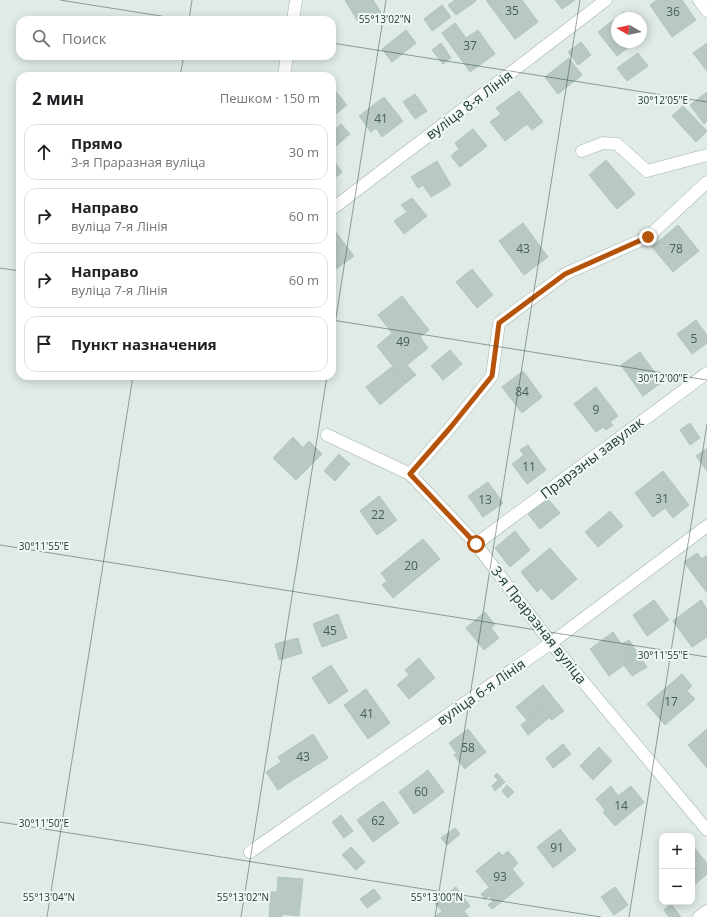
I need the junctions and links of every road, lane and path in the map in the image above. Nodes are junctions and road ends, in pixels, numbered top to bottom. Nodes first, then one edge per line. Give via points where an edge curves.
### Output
1 (296, 0) edge
2 (606, 0) edge
3 (698, 0) edge
4 (707, 11) edge
5 (294, 16) edge
6 (286, 60) edge
7 (285, 72) edge
8 (582, 151) dead end
9 (707, 155) edge
10 (707, 182) edge
11 (336, 206) edge
12 (707, 373) edge
13 (327, 435) dead end
14 (410, 474) junction
15 (707, 526) edge
16 (476, 544) junction
17 (551, 643) junction
18 (707, 830) edge
19 (250, 852) dead end
20 (707, 911) edge
21 (699, 917) edge

1 - 5 street
2 - 11 street, вуліца 8-я Лінія
3 - 4 street
6 - 7 street
8 - 9 street via 603,143 617,144 647,171
10 - 14 street via 648,237 565,274 499,323 492,376
12 - 16 street, Прарэзны завулак
13 - 14 street, 3-я Праразная вуліца
14 - 16 street, 3-я Праразная вуліца
15 - 17 street, вуліца 6-я Лінія
16 - 17 street, 3-я Праразная вуліца
17 - 18 street, 3-я Праразная вуліца
17 - 19 street, вуліца 6-я Лінія
20 - 21 street

